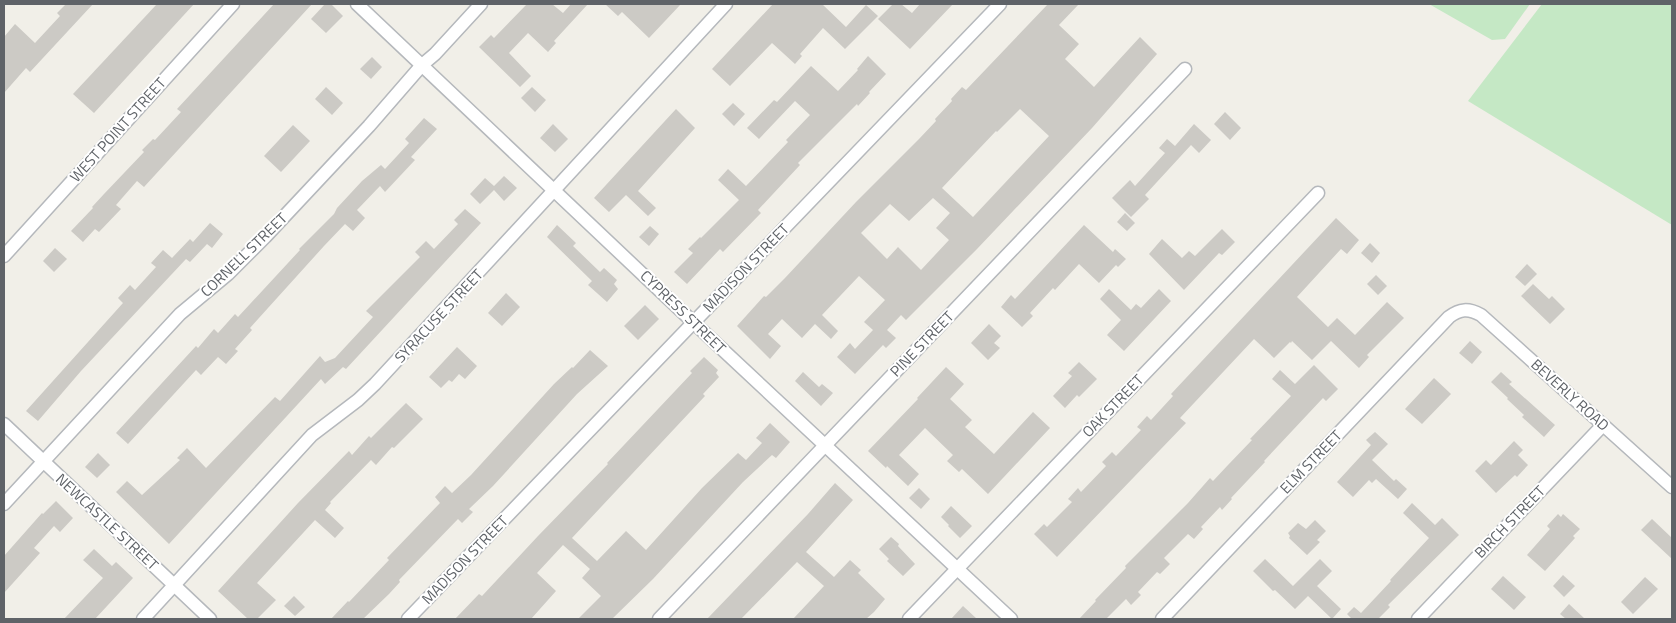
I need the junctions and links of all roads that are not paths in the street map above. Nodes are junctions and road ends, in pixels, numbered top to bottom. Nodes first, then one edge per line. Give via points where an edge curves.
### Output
1 (233, 4) edge
2 (357, 4) edge
3 (481, 4) edge
4 (726, 4) edge
5 (1000, 4) edge
6 (422, 65) junction
7 (1185, 69) dead end
8 (555, 190) junction
9 (1318, 193) dead end
10 (4, 256) edge
11 (1463, 310) joint
12 (693, 322) junction
13 (4, 424) edge
14 (1603, 425) junction
15 (825, 446) junction
16 (43, 462) junction
17 (1672, 487) edge
18 (4, 504) edge
19 (957, 569) junction
20 (175, 586) junction
21 (143, 619) edge
22 (210, 619) edge
23 (408, 619) edge
24 (659, 619) edge
25 (908, 619) edge
26 (1011, 619) edge
27 (1162, 619) edge
28 (1418, 619) edge

1 - 10 street, WEST POINT STREET
2 - 6 street, CYPRESS STREET
3 - 6 street, CORNELL STREET
4 - 8 street, SYRACUSE STREET
5 - 12 street, MADISON STREET
6 - 8 street, CYPRESS STREET
6 - 16 street, CORNELL STREET via 266,237 180,314
7 - 15 street, PINE STREET
8 - 12 street, CYPRESS STREET
8 - 20 street, SYRACUSE STREET via 375,384 312,435
9 - 19 street, OAK STREET
11 - 14 street, BEVERLY ROAD via 1480,315
11 - 27 street, ELM STREET via 1449,317
12 - 15 street, CYPRESS STREET
12 - 23 street, MADISON STREET
13 - 16 street, NEWCASTLE STREET
14 - 17 street, BEVERLY ROAD
14 - 28 street, BIRCH STREET
15 - 19 street, CYPRESS STREET
15 - 24 street, PINE STREET
16 - 18 street, CORNELL STREET
16 - 20 street, NEWCASTLE STREET
19 - 25 street, OAK STREET
19 - 26 street, CYPRESS STREET
20 - 21 street, SYRACUSE STREET
20 - 22 street, NEWCASTLE STREET

